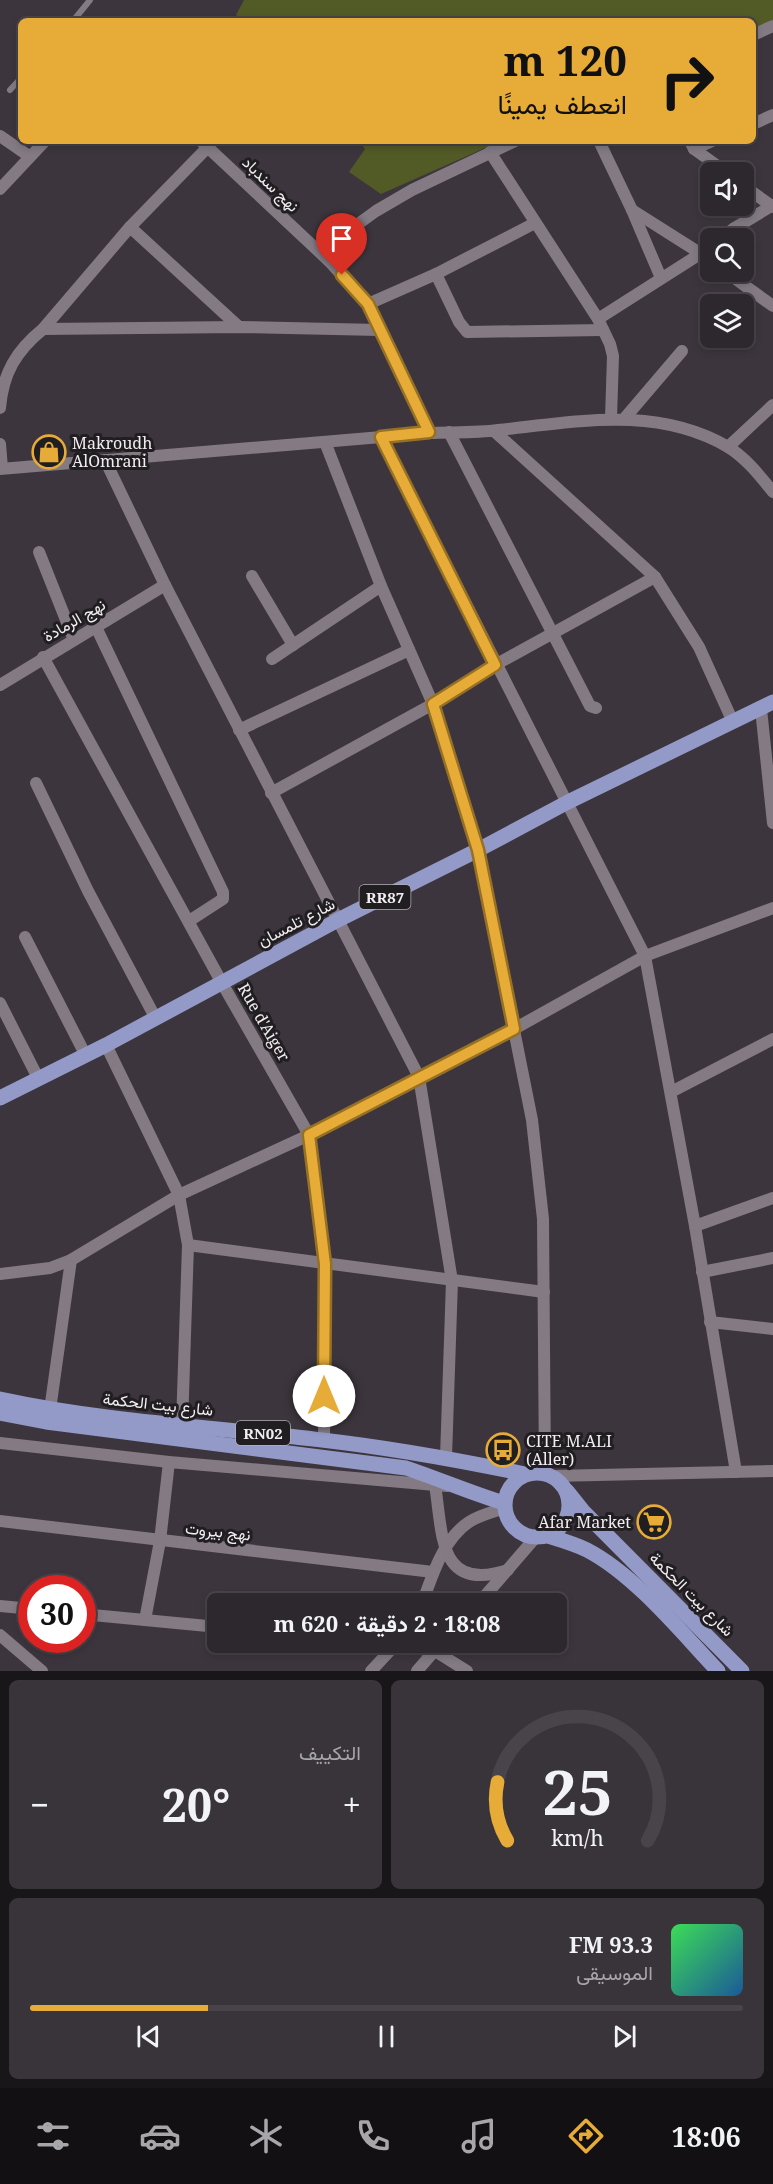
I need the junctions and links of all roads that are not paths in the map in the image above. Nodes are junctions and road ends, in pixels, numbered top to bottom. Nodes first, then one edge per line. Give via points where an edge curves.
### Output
1 (90, 0) edge
2 (75, 18) edge
3 (773, 26) edge
4 (756, 34) edge
5 (18, 81) edge
6 (10, 90) dead end
7 (773, 115) edge
8 (756, 122) edge
9 (0, 136) edge
10 (42, 144) edge
11 (205, 144) edge
12 (508, 144) edge
13 (600, 144) edge
14 (692, 145) edge
15 (490, 152) junction
16 (29, 156) junction
17 (713, 162) edge
18 (0, 189) edge
19 (754, 193) edge
20 (772, 206) edge
21 (632, 210) junction
22 (535, 223) junction
23 (130, 227) junction
24 (735, 228) edge
25 (700, 249) edge
26 (700, 258) edge
27 (329, 261) junction
28 (436, 274) junction
29 (661, 278) junction
30 (740, 282) edge
31 (368, 304) junction
32 (773, 306) edge
33 (600, 324) junction
34 (239, 327) junction
35 (43, 329) junction
36 (379, 330) junction
37 (682, 351) dead end
38 (773, 405) edge
39 (0, 408) edge
40 (610, 418) junction
41 (624, 419) junction
42 (494, 431) junction
43 (429, 432) junction
44 (449, 432) junction
45 (381, 437) junction
46 (325, 442) junction
47 (0, 444) edge
48 (728, 447) junction
49 (105, 460) junction
50 (1, 468) edge
51 (773, 492) edge
52 (39, 552) dead end
53 (252, 576) dead end
54 (655, 577) junction
55 (165, 585) junction
56 (381, 586) junction
57 (96, 627) junction
58 (552, 635) junction
59 (74, 640) junction
60 (293, 645) junction
61 (409, 650) junction
62 (44, 657) junction
63 (272, 659) dead end
64 (495, 665) junction
65 (0, 685) edge
66 (433, 704) junction
67 (767, 705) edge
68 (596, 708) dead end
69 (734, 722) junction
70 (239, 730) junction
71 (773, 744) edge
72 (36, 783) dead end
73 (271, 793) junction
74 (568, 802) junction
75 (772, 802) edge
76 (773, 823) edge
77 (478, 850) junction
78 (773, 908) edge
79 (338, 920) junction
80 (189, 921) junction
81 (25, 937) dead end
82 (645, 956) junction
83 (222, 982) junction
84 (0, 1003) edge
85 (155, 1017) junction
86 (514, 1029) junction
87 (773, 1039) edge
88 (106, 1045) junction
89 (85, 1054) junction
90 (419, 1077) junction
91 (38, 1078) junction
92 (671, 1092) junction
93 (0, 1098) edge
94 (309, 1135) junction
95 (179, 1195) junction
96 (773, 1198) edge
97 (695, 1226) junction
98 (188, 1245) junction
99 (773, 1258) edge
100 (71, 1260) junction
101 (325, 1264) junction
102 (702, 1272) junction
103 (0, 1274) edge
104 (452, 1281) junction
105 (544, 1292) junction
106 (711, 1322) junction
107 (773, 1329) edge
108 (0, 1400) edge
109 (50, 1410) junction
110 (0, 1413) edge
111 (182, 1425) junction
112 (324, 1440) junction
113 (0, 1443) edge
114 (446, 1457) junction
115 (169, 1462) junction
116 (773, 1471) edge
117 (736, 1472) junction
118 (525, 1474) junction
119 (549, 1475) junction
120 (435, 1485) junction
121 (453, 1487) junction
122 (567, 1491) junction
123 (505, 1505) junction
124 (0, 1521) edge
125 (542, 1537) junction
126 (160, 1541) junction
127 (445, 1549) junction
128 (508, 1570) junction
129 (433, 1572) junction
130 (426, 1593) edge
131 (487, 1593) edge
132 (0, 1605) edge
133 (18, 1607) edge
134 (96, 1615) edge
135 (145, 1620) junction
136 (207, 1626) edge
137 (0, 1635) edge
138 (389, 1653) edge
139 (434, 1653) edge
140 (446, 1653) edge
141 (42, 1671) edge
142 (371, 1671) edge
143 (417, 1671) edge
144 (467, 1671) edge
145 (718, 1671) edge
146 (742, 1671) edge

1 - 2 lane
3 - 4 street
5 - 6 lane
7 - 8 street
9 - 16 street
10 - 16 street
11 - 23 street
11 - 27 street, نهج سندباد
12 - 15 street
13 - 21 street
14 - 17 street
15 - 22 street
15 - 27 street via 376,211 358,224
16 - 18 street
19 - 20 street
20 - 24 street
21 - 25 street
21 - 29 street
22 - 28 street
22 - 33 street
23 - 34 street
23 - 35 street
26 - 29 street
27 - 31 street, نهج سندباد
28 - 31 street
28 - 33 street via 467,332
29 - 33 street
30 - 32 street
31 - 36 street, نهج سندباد
33 - 40 street via 613,356
34 - 35 street
34 - 36 street
35 - 39 street via 10,365
36 - 43 street, نهج سندباد
37 - 41 street
38 - 48 street
40 - 41 street
40 - 42 street
41 - 48 street via 686,428
42 - 44 street
42 - 54 street
43 - 44 street
43 - 45 street
44 - 58 street
45 - 46 street
45 - 64 street
46 - 49 street
46 - 56 street
47 - 50 street
48 - 51 street via 752,466
49 - 50 street
49 - 55 street
52 - 59 street
53 - 60 street
54 - 58 street
54 - 69 street via 699,647
55 - 57 street, نهج الرمادة
55 - 70 street
56 - 60 street
56 - 61 street
57 - 59 street, نهج الرمادة
57 - 80 street via 223,892 223,899
58 - 64 street
58 - 68 street via 590,706
59 - 62 street, نهج الرمادة
60 - 63 street
61 - 66 street
61 - 70 street
62 - 65 street, نهج الرمادة
62 - 80 street, Rue d'Aiger
64 - 66 street
64 - 74 street
66 - 73 street
66 - 77 street
67 - 69 main road, شارع تلمسان / RR87
67 - 71 street
67 - 75 street
69 - 74 main road, شارع تلمسان / RR87
70 - 73 street
72 - 85 street
73 - 79 street
74 - 77 main road, شارع تلمسان / RR87
74 - 82 street
75 - 76 street
77 - 79 main road, شارع تلمسان / RR87
77 - 86 street
78 - 82 street
79 - 83 main road, شارع تلمسان / RR87
79 - 90 street
80 - 83 street, Rue d'Aiger
81 - 89 street
82 - 86 street
82 - 92 street
83 - 85 main road, شارع تلمسان / RR87
83 - 94 street, Rue d'Aiger
84 - 91 street
85 - 88 main road, شارع تلمسان / RR87
86 - 90 street
86 - 105 street via 543,1219
87 - 92 street
88 - 89 main road, شارع تلمسان / RR87
88 - 95 street
89 - 91 main road, شارع تلمسان / RR87
90 - 94 street
90 - 104 street
91 - 93 main road, شارع تلمسان / RR87
92 - 97 street
94 - 95 street
94 - 101 street, Rue d'Aiger
95 - 98 street
95 - 100 street
96 - 97 street
97 - 102 street
98 - 101 street
98 - 111 street
99 - 102 street
100 - 103 street via 50,1268
100 - 109 street
101 - 104 street
101 - 112 street, Rue d'Aiger
102 - 106 street
104 - 105 street
104 - 114 street
105 - 119 street
106 - 107 street
106 - 117 street
108 - 109 main road, شارع بيت الحكمة / RN02
109 - 111 main road, شارع بيت الحكمة / RN02
110 - 121 main road, شارع بيت الحكمة / RN02 via 406,1468
111 - 112 main road, شارع بيت الحكمة / RN02
112 - 114 main road, شارع بيت الحكمة / RN02
113 - 115 street
114 - 118 main road, شارع بيت الحكمة / RN02
115 - 120 street
115 - 126 street
116 - 117 street
117 - 119 street
118 - 119 main road, شارع بيت الحكمة / RN02
118 - 123 main road via 508,1491
119 - 122 main road, شارع بيت الحكمة
120 - 121 street
120 - 127 street
121 - 123 main road, شارع بيت الحكمة / RN02
122 - 125 main road via 570,1501 565,1522
122 - 146 main road, شارع بيت الحكمة
123 - 125 main road, شارع بيت الحكمة via 515,1528
123 - 127 street via 461,1528
124 - 126 street, نهج بيروت
125 - 128 street
125 - 145 main road, شارع بيت الحكمة via 587,1550 606,1563 657,1608
126 - 129 street, نهج بيروت
126 - 135 street
127 - 128 street via 454,1566 470,1576
127 - 129 street
128 - 131 street
129 - 130 street
132 - 133 street
134 - 135 street
135 - 136 street
137 - 141 street
138 - 142 street
139 - 143 street
140 - 144 street

